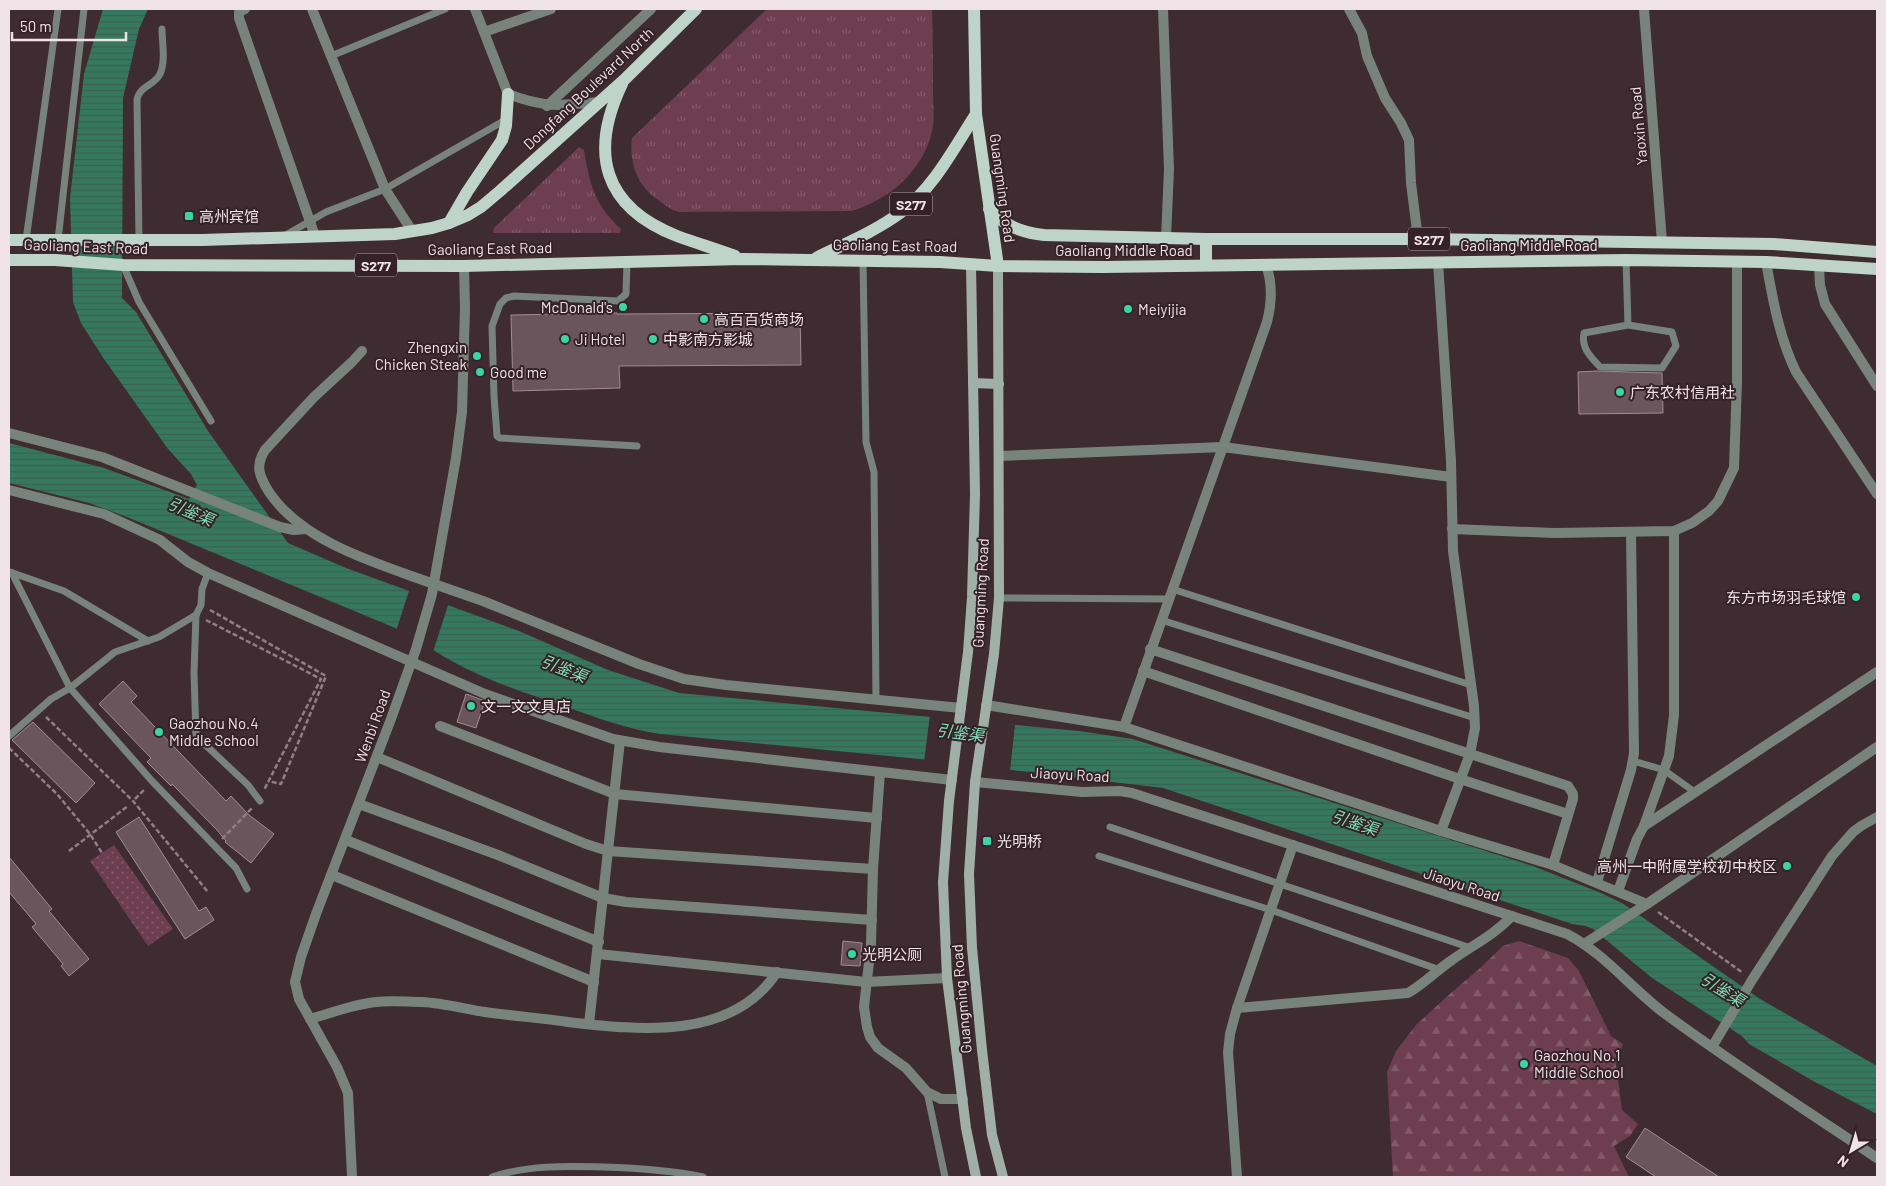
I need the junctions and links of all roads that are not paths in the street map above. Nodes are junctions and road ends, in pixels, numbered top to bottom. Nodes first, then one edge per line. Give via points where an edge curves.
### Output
1 (58, 9) edge
2 (84, 9) edge
3 (245, 9) edge
4 (312, 9) edge
5 (446, 9) edge
6 (475, 9) edge
7 (551, 9) edge
8 (651, 9) edge
9 (696, 9) edge
10 (974, 9) edge
11 (1163, 9) edge
12 (1349, 9) edge
13 (1644, 9) edge
14 (162, 29) dead end
15 (484, 32) junction
16 (331, 56) junction
17 (624, 80) junction
18 (508, 94) junction
19 (599, 102) junction
20 (547, 106) junction
21 (976, 114) junction
22 (507, 118) junction
23 (385, 189) junction
24 (500, 191) joint
25 (989, 209) junction
26 (311, 221) junction
27 (449, 223) junction
28 (412, 231) junction
29 (315, 236) junction
30 (283, 237) junction
31 (1166, 238) junction
32 (1206, 239) junction
33 (1418, 239) junction
34 (9, 240) edge
35 (26, 240) junction
36 (45, 240) junction
37 (58, 240) junction
38 (100, 240) junction
39 (139, 240) junction
40 (1662, 242) junction
41 (1877, 252) edge
42 (742, 259) junction
43 (15, 260) edge
44 (46, 260) junction
45 (814, 260) junction
46 (1626, 260) junction
47 (863, 261) junction
48 (627, 262) junction
49 (1438, 262) junction
50 (1737, 262) junction
51 (1766, 262) junction
52 (101, 263) junction
53 (971, 264) junction
54 (123, 265) junction
55 (1206, 265) junction
56 (1266, 265) junction
57 (464, 266) junction
58 (998, 266) junction
59 (1819, 266) junction
60 (9, 269) edge
61 (1877, 269) edge
62 (1628, 325) junction
63 (362, 351) dead end
64 (973, 383) junction
65 (1000, 384) junction
66 (1877, 386) edge
67 (210, 422) dead end
68 (9, 433) edge
69 (637, 446) dead end
70 (1223, 447) junction
71 (1000, 456) junction
72 (1451, 477) junction
73 (9, 490) edge
74 (1877, 494) edge
75 (306, 529) junction
76 (1452, 529) junction
77 (1674, 532) junction
78 (1631, 533) junction
79 (10, 572) edge
80 (208, 574) junction
81 (433, 589) junction
82 (1170, 594) junction
83 (999, 598) junction
84 (196, 615) junction
85 (1161, 620) junction
86 (148, 641) junction
87 (1150, 650) junction
88 (411, 662) junction
89 (1143, 671) junction
90 (1877, 672) edge
91 (1471, 685) junction
92 (70, 688) junction
93 (876, 699) junction
94 (986, 706) junction
95 (960, 713) junction
96 (1474, 718) junction
97 (440, 726) dead end
98 (1124, 727) junction
99 (9, 736) edge
100 (620, 741) junction
101 (1877, 747) edge
102 (1470, 754) junction
103 (377, 757) junction
104 (1632, 761) junction
105 (1664, 770) junction
106 (880, 772) junction
107 (952, 775) junction
108 (976, 777) junction
109 (1460, 779) junction
110 (1696, 793) junction
111 (615, 794) junction
112 (260, 800) road end
113 (359, 804) junction
114 (1568, 814) junction
115 (1877, 817) edge
116 (877, 818) junction
117 (1644, 826) junction
118 (1110, 827) dead end
119 (1441, 831) junction
120 (346, 840) junction
121 (1293, 845) junction
122 (608, 851) junction
123 (1099, 856) dead end
124 (1553, 865) junction
125 (873, 868) junction
126 (332, 875) junction
127 (1597, 882) junction
128 (1280, 883) junction
129 (247, 889) dead end
130 (1618, 891) junction
131 (603, 898) junction
132 (1647, 904) junction
133 (1271, 910) junction
134 (1512, 916) junction
135 (872, 920) junction
136 (599, 942) junction
137 (1584, 944) junction
138 (1472, 948) junction
139 (598, 954) junction
140 (1440, 970) junction
141 (777, 972) junction
142 (948, 978) junction
143 (594, 982) junction
144 (866, 982) junction
145 (1237, 1008) junction
146 (310, 1020) junction
147 (589, 1024) junction
148 (1712, 1047) junction
149 (927, 1092) junction
150 (963, 1099) junction
151 (1877, 1158) edge
152 (352, 1177) edge
153 (492, 1177) edge
154 (703, 1177) edge
155 (945, 1177) edge
156 (976, 1177) edge
157 (1003, 1177) edge
158 (1237, 1177) edge

1 - 35 lane
2 - 37 lane
3 - 26 street via 238,18
4 - 16 street
5 - 16 lane
6 - 15 street
7 - 15 street
8 - 20 street
9 - 17 main road, Dongfang Boulevard North / S277
10 - 21 main road, Guangming Road
11 - 31 street via 1169,169
12 - 33 street via 1362,33 1367,56 1385,98 1409,140
13 - 40 street, Yaoxin Road
14 - 39 lane via 161,73 154,82 140,90 137,100
15 - 18 street
16 - 23 street
17 - 19 main road, Dongfang Boulevard North / S277
17 - 42 main road, S277 via 610,112 604,145 608,172 622,199 638,215 676,236
18 - 20 street
18 - 22 main road
19 - 20 street
19 - 24 main road, Dongfang Boulevard North / S277
21 - 25 main road, Guangming Road
21 - 45 main road, S277 via 937,174 900,214
22 - 23 lane
22 - 27 main road via 499,146
23 - 26 lane
23 - 28 street
24 - 27 main road, Gaoliang East Road / S277 via 481,207
25 - 31 main road, Gaoliang Middle Road / S277 via 1000,220 1032,234
25 - 58 main road, Guangming Road
26 - 29 street
26 - 30 lane
27 - 28 main road, Gaoliang East Road / S277
28 - 29 main road, Gaoliang East Road / S277
29 - 30 main road, Gaoliang East Road / S277
30 - 39 main road, Gaoliang East Road / S277
31 - 32 main road, Gaoliang Middle Road / S277
32 - 33 main road, Gaoliang Middle Road / S277
32 - 55 main road
33 - 40 main road, Gaoliang Middle Road / S277
34 - 35 main road, Gaoliang East Road / S277
35 - 36 main road, Gaoliang East Road / S277
36 - 37 main road, Gaoliang East Road / S277
36 - 44 main road
37 - 38 main road, Gaoliang East Road / S277
38 - 39 main road, Gaoliang East Road / S277
38 - 52 main road
40 - 41 main road, Gaoliang Middle Road / S277 via 1774,244
42 - 45 main road, Gaoliang East Road / S277
42 - 48 main road, Gaoliang East Road / S277
43 - 44 main road, Gaoliang East Road / S277
43 - 60 street
44 - 52 main road, Gaoliang East Road / S277
45 - 47 main road, Gaoliang East Road / S277
46 - 49 main road, Gaoliang Middle Road / S277
46 - 50 main road, Gaoliang Middle Road / S277
46 - 62 lane
47 - 53 main road, Gaoliang East Road / S277
47 - 93 lane via 866,442 874,472
48 - 57 main road, Gaoliang East Road / S277
48 - 69 lane via 626,294 618,301 514,296 500,304 492,326 494,396 497,436 500,438
49 - 56 main road, Gaoliang Middle Road / S277
49 - 72 street
50 - 51 main road, Gaoliang Middle Road / S277
50 - 77 street via 1734,468 1718,501 1709,511
51 - 59 main road, Gaoliang Middle Road / S277
51 - 74 street via 1786,352
52 - 54 main road, Gaoliang East Road / S277
53 - 58 main road, Gaoliang Middle Road / S277
53 - 64 main road, Guangming Road
54 - 57 main road, Gaoliang East Road / S277
54 - 67 lane via 139,302
55 - 56 main road, Gaoliang Middle Road / S277
55 - 58 main road, Gaoliang Middle Road / S277
56 - 70 street via 1272,291 1271,306
57 - 81 street, Wenbi Road via 462,412
58 - 65 main road, Guangming Road
59 - 61 main road, Gaoliang Middle Road / S277
59 - 66 street via 1825,304
62 - 62 lane via 1584,333 1583,341 1590,356 1600,367 1662,368 1676,346 1672,332
63 - 75 street via 314,397 260,458 259,472 271,494
64 - 65 main road
64 - 95 main road, Guangming Road via 975,494 972,598
65 - 71 main road, Guangming Road
68 - 75 street via 102,457 280,528
70 - 71 street
70 - 72 street
70 - 82 street
71 - 83 main road, Guangming Road
72 - 76 street
73 - 80 street via 104,514 160,540
75 - 81 street
76 - 78 street
76 - 91 street
77 - 78 street
77 - 105 street via 1674,715
78 - 104 street
79 - 86 lane via 64,591
79 - 92 lane
80 - 84 lane
80 - 88 street
81 - 88 street, Wenbi Road
81 - 93 street via 483,601 674,676 726,685
82 - 83 lane
82 - 85 street
82 - 91 lane
83 - 94 main road, Guangming Road
84 - 86 lane
84 - 112 lane via 196,736
85 - 87 street
85 - 96 lane
86 - 92 lane via 115,652
87 - 89 street
87 - 102 street
88 - 100 street via 485,694
88 - 103 street, Wenbi Road
89 - 98 street
89 - 109 street
90 - 110 street
91 - 96 street
92 - 99 lane via 51,699
92 - 129 lane via 152,780 216,845 236,868
93 - 95 street
94 - 98 street
94 - 108 main road, Guangming Road
95 - 107 main road, Guangming Road
96 - 102 street
97 - 111 street
98 - 119 street
100 - 106 street
100 - 111 street
101 - 132 street
102 - 109 street
102 - 114 street via 1568,786 1573,794
103 - 113 street, Wenbi Road
103 - 122 street
104 - 105 lane
104 - 127 street
105 - 110 lane
105 - 117 street
106 - 107 street
106 - 116 street
107 - 142 main road, Guangming Road via 943,882
108 - 121 street, Jiaoyu Road via 1082,792 1132,793
108 - 157 main road, Guangming Road via 969,874 972,948 992,1135
109 - 114 street
109 - 119 street
110 - 117 street
111 - 116 street
111 - 122 street
113 - 120 street, Wenbi Road
113 - 131 street
114 - 124 street
115 - 148 street via 1853,832 1832,856
116 - 125 street
117 - 130 street
118 - 128 lane
119 - 124 street
120 - 126 street, Wenbi Road
120 - 136 street
121 - 128 street
121 - 134 street, Jiaoyu Road
122 - 125 street
122 - 131 street
123 - 133 lane
124 - 127 street
125 - 135 street
126 - 143 street
126 - 146 street, Wenbi Road via 294,982
127 - 130 street
128 - 133 street
128 - 138 lane
130 - 132 street
131 - 135 street
131 - 136 street
132 - 137 street
133 - 140 lane
133 - 145 street
134 - 137 street, Jiaoyu Road via 1567,934
134 - 138 street via 1500,930
135 - 144 street
136 - 139 street
137 - 148 street, Jiaoyu Road via 1662,1011
138 - 140 street
139 - 141 street
139 - 143 street
140 - 145 street via 1419,987 1399,995
141 - 144 street
141 - 147 street via 755,996 720,1018 671,1028
142 - 144 street
142 - 150 main road, Guangming Road
143 - 147 street
144 - 149 street via 864,1007 870,1037 878,1048 906,1068
145 - 158 street via 1228,1052
146 - 147 street via 377,1002 424,1002
146 - 152 street, Wenbi Road via 348,1093
148 - 151 street, Jiaoyu Road
149 - 150 street via 941,1099
149 - 155 lane
150 - 156 main road, Guangming Road
153 - 154 lane via 512,1170 579,1166 649,1168

